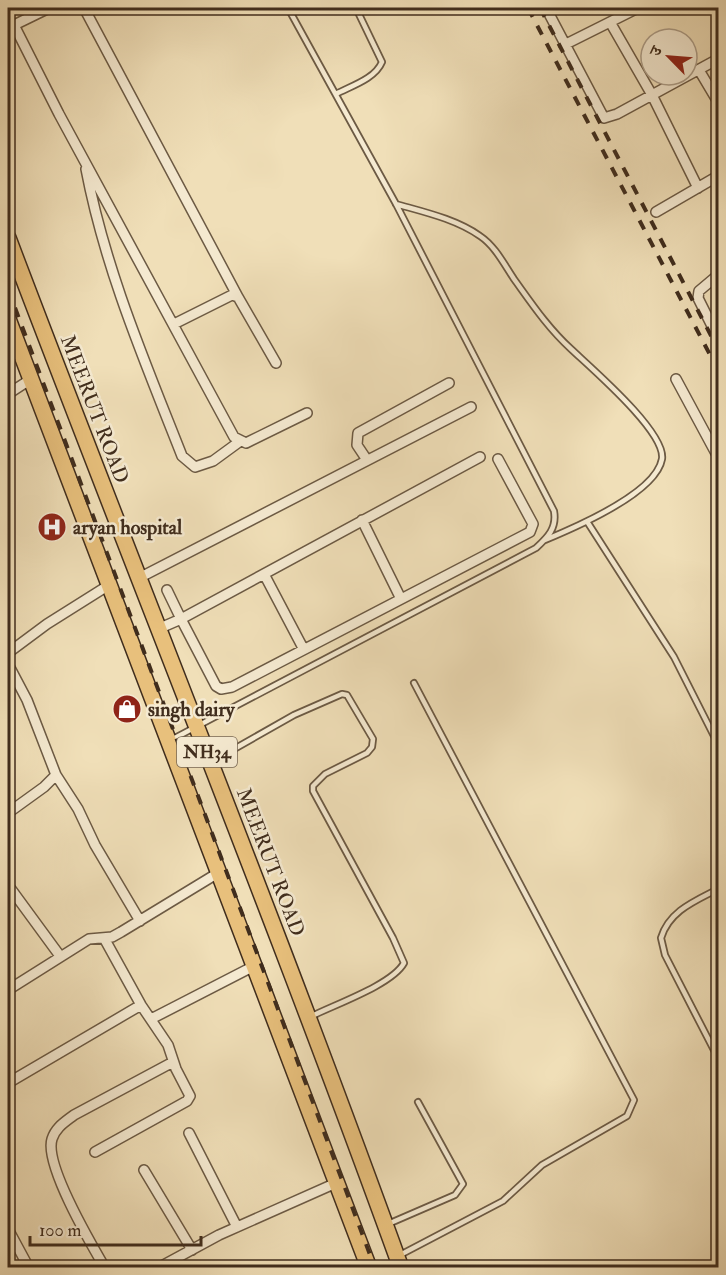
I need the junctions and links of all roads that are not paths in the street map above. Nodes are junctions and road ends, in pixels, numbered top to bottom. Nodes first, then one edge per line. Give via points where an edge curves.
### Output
1 (49, 8) edge
2 (84, 8) edge
3 (288, 8) edge
4 (356, 8) edge
5 (638, 8) edge
6 (550, 9) edge
7 (610, 21) junction
8 (11, 26) edge
9 (564, 45) junction
10 (718, 59) edge
11 (699, 70) joint
12 (667, 87) edge
13 (336, 94) junction
14 (652, 95) junction
15 (718, 102) edge
16 (84, 159) junction
17 (718, 176) edge
18 (698, 188) junction
19 (396, 204) junction
20 (656, 212) dead end
21 (8, 238) edge
22 (718, 275) edge
23 (238, 297) junction
24 (8, 319) edge
25 (174, 324) junction
26 (718, 338) edge
27 (276, 363) dead end
28 (31, 379) junction
29 (676, 379) dead end
30 (449, 383) dead end
31 (8, 394) edge
32 (471, 407) dead end
33 (307, 413) dead end
34 (239, 442) junction
35 (718, 457) edge
36 (480, 458) dead end
37 (498, 459) dead end
38 (367, 460) junction
39 (362, 520) junction
40 (588, 523) junction
41 (545, 540) junction
42 (264, 574) junction
43 (137, 579) junction
44 (109, 585) junction
45 (167, 590) dead end
46 (400, 597) junction
47 (181, 619) junction
48 (158, 629) junction
49 (303, 648) junction
50 (8, 653) edge
51 (8, 664) edge
52 (414, 683) dead end
53 (198, 728) junction
54 (168, 741) junction
55 (718, 744) edge
56 (211, 762) junction
57 (56, 775) junction
58 (8, 813) edge
59 (218, 873) junction
60 (8, 885) edge
61 (718, 889) edge
62 (140, 921) junction
63 (104, 938) junction
64 (60, 956) junction
65 (254, 966) junction
66 (8, 990) edge
67 (141, 1005) junction
68 (307, 1018) junction
69 (151, 1019) junction
70 (718, 1058) edge
71 (173, 1062) junction
72 (8, 1083) edge
73 (417, 1102) dead end
74 (189, 1133) dead end
75 (95, 1152) dead end
76 (144, 1170) dead end
77 (336, 1183) junction
78 (385, 1225) junction
79 (237, 1227) junction
80 (8, 1229) edge
81 (192, 1250) junction
82 (399, 1262) edge
83 (25, 1266) edge
84 (105, 1268) edge
85 (158, 1268) edge
86 (369, 1268) edge

1 - 8 street
2 - 23 street
3 - 13 lane
4 - 13 lane via 382,62 371,76
5 - 7 street
6 - 9 street
7 - 9 street
7 - 14 street
8 - 16 street
9 - 14 street via 604,118
10 - 11 street
11 - 15 street
12 - 14 street
13 - 19 lane
14 - 18 street
16 - 25 street
16 - 34 street via 108,263 182,456 195,467 203,467
17 - 18 street
18 - 20 street
19 - 40 lane via 436,215 482,237 549,328 627,401 656,440 662,458 658,469 644,485
19 - 41 lane via 554,511 554,528
21 - 43 highway, MEERUT ROAD / NH34
22 - 26 street via 699,291 698,298
23 - 25 street via 226,297
23 - 27 street
24 - 28 highway, NH34
25 - 34 street
28 - 31 street
28 - 44 highway, NH34
29 - 35 street
30 - 38 street via 358,433 357,445
32 - 38 street
33 - 34 street via 246,443
36 - 39 street
37 - 46 street via 532,528
38 - 43 street
39 - 42 street
39 - 46 street
40 - 41 lane
40 - 55 lane via 674,657
41 - 53 lane
42 - 47 street
42 - 49 street
43 - 48 highway, MEERUT ROAD / NH34
44 - 50 street
44 - 54 highway, NH34
45 - 47 street
46 - 49 street
47 - 48 street
47 - 49 street via 211,679 221,689 232,687
48 - 53 highway, MEERUT ROAD / NH34
51 - 57 street via 27,700
52 - 82 lane via 634,1100 627,1116 542,1165 503,1200
53 - 54 lane
53 - 56 highway, MEERUT ROAD / NH34
54 - 59 highway, NH34
56 - 68 highway, MEERUT ROAD / NH34
56 - 68 lane via 294,715 342,694 347,695 373,739 367,753 325,774 313,786 313,792 404,963 381,982
57 - 58 street
57 - 62 street
59 - 62 street
59 - 65 highway, NH34
60 - 64 street
61 - 70 lane via 682,908 670,919 661,938 665,955
62 - 63 street
63 - 64 street via 89,939
63 - 67 street
64 - 66 street
65 - 69 street
65 - 77 highway, NH34
67 - 69 street
67 - 72 street
68 - 78 highway, MEERUT ROAD / NH34
69 - 71 street via 168,1045
71 - 75 street via 189,1091 188,1101
71 - 84 street via 74,1115 60,1125 51,1140 66,1194
73 - 78 lane via 463,1184 455,1195
74 - 79 street
76 - 81 street
77 - 79 street
77 - 86 highway, NH34
78 - 82 highway, MEERUT ROAD / NH34
79 - 81 street
80 - 83 street
81 - 85 street

